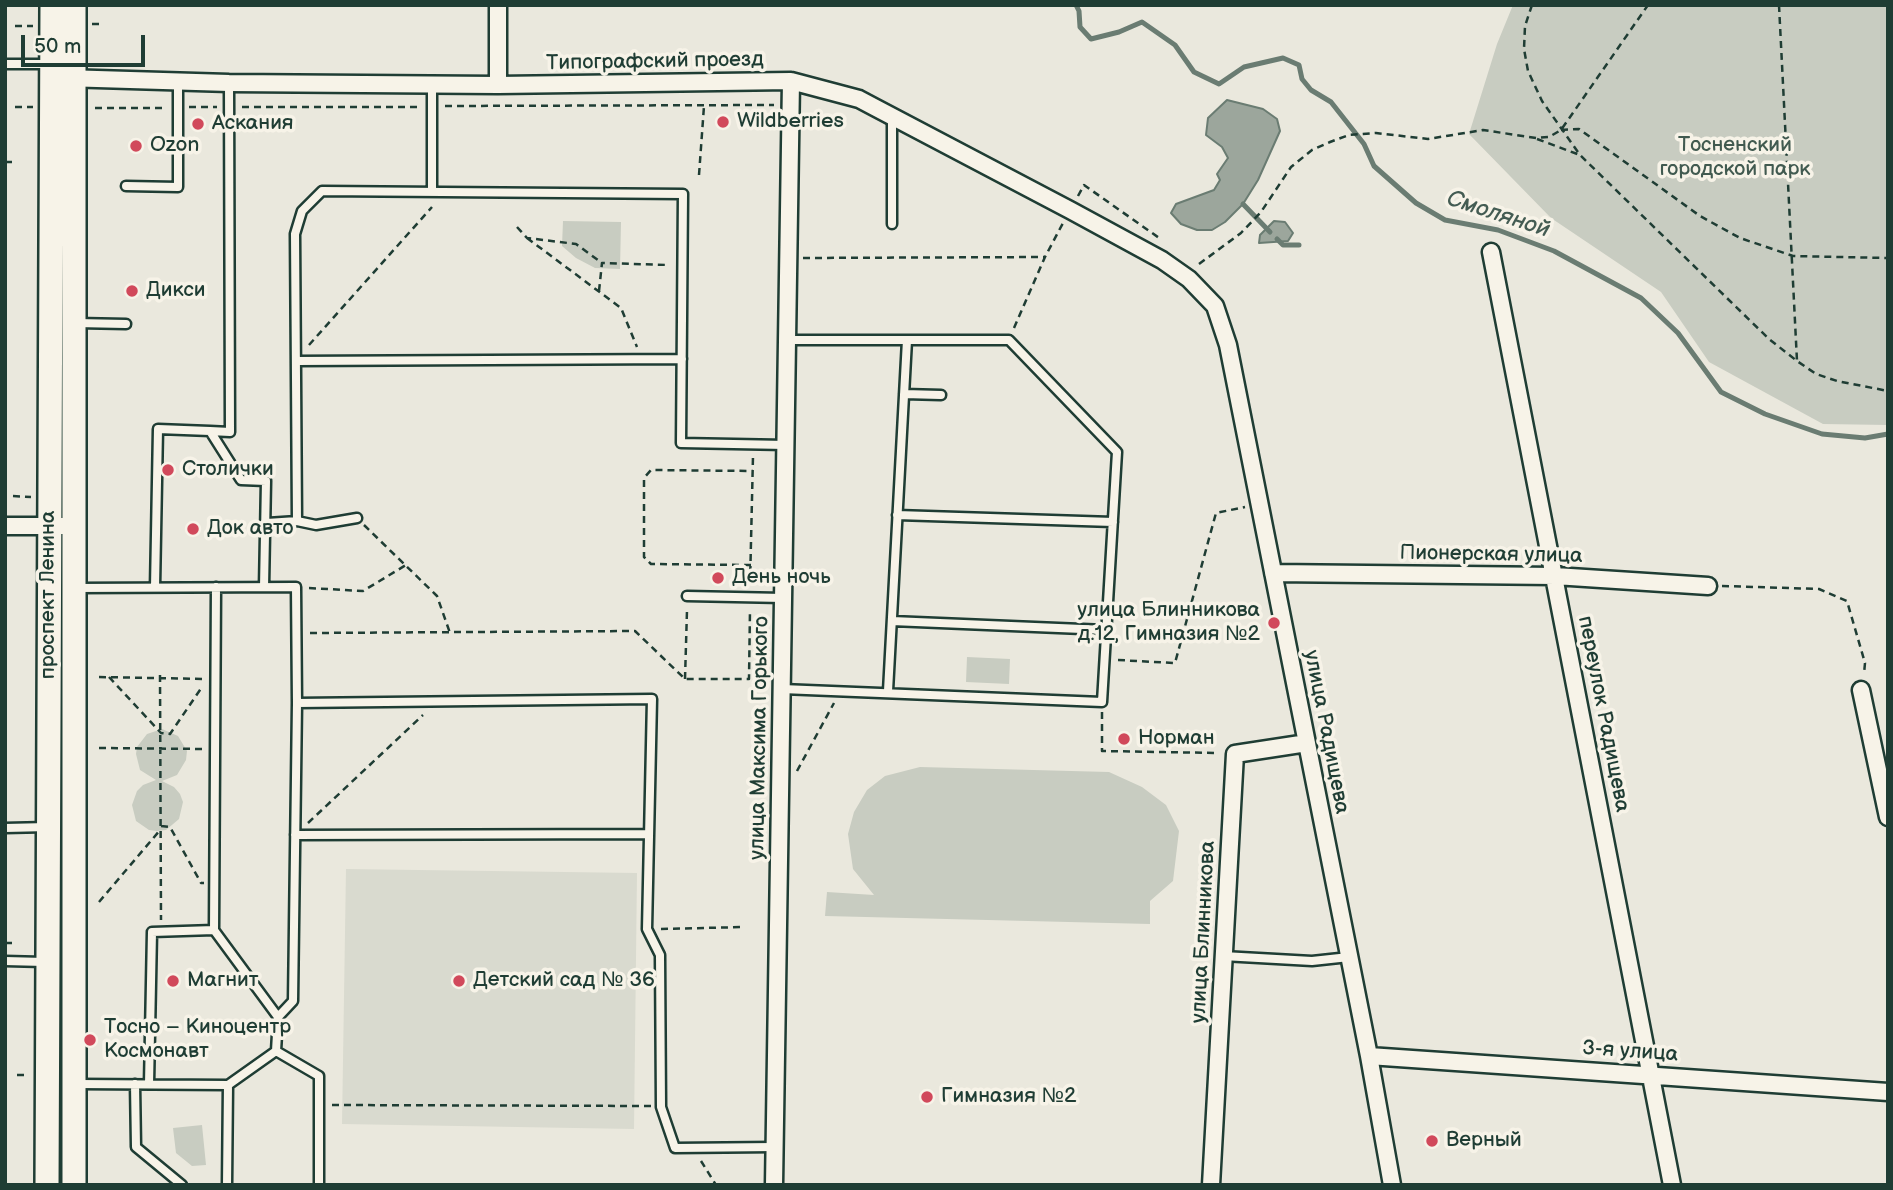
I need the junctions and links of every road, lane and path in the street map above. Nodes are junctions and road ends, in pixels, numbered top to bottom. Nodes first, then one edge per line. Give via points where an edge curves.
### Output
1 (52, 5) edge
2 (75, 5) edge
3 (498, 5) edge
4 (1532, 5) edge
5 (1648, 5) edge
6 (1779, 5) edge
7 (15, 26) dead end
8 (38, 26) dead end
9 (5, 64) edge
10 (51, 70) junction
11 (75, 78) junction
12 (178, 81) junction
13 (791, 81) junction
14 (229, 83) junction
15 (432, 84) junction
16 (498, 85) junction
17 (704, 106) dead end
18 (15, 107) dead end
19 (38, 107) dead end
20 (892, 116) junction
21 (1561, 130) junction
22 (1536, 138) junction
23 (1580, 155) junction
24 (5, 162) edge
25 (15, 162) dead end
26 (699, 174) dead end
27 (1084, 185) dead end
28 (126, 186) dead end
29 (432, 192) junction
30 (432, 207) dead end
31 (892, 224) dead end
32 (517, 227) dead end
33 (527, 238) junction
34 (1163, 241) dead end
35 (1491, 252) dead end
36 (1793, 256) junction
37 (789, 258) junction
38 (1888, 258) edge
39 (602, 263) junction
40 (1198, 265) dead end
41 (683, 266) junction
42 (599, 291) junction
43 (1205, 293) joint
44 (75, 323) junction
45 (126, 324) dead end
46 (787, 340) junction
47 (906, 340) junction
48 (1009, 340) junction
49 (642, 359) junction
50 (682, 359) junction
51 (296, 361) junction
52 (1797, 361) junction
53 (1888, 391) edge
54 (904, 394) junction
55 (941, 395) dead end
56 (210, 430) junction
57 (753, 444) junction
58 (786, 444) junction
59 (753, 471) junction
60 (13, 496) dead end
61 (37, 497) dead end
62 (1260, 504) junction
63 (897, 515) junction
64 (357, 518) joint
65 (297, 521) junction
66 (267, 523) junction
67 (1112, 523) junction
68 (5, 526) edge
69 (49, 526) junction
70 (75, 526) junction
71 (406, 565) junction
72 (751, 565) junction
73 (1273, 573) junction
74 (1555, 576) junction
75 (1708, 586) joint
76 (155, 587) junction
77 (216, 587) junction
78 (264, 587) junction
79 (296, 587) junction
80 (75, 588) junction
81 (687, 596) joint
82 (750, 597) junction
83 (783, 598) junction
84 (892, 621) junction
85 (1106, 630) junction
86 (296, 632) junction
87 (450, 633) junction
88 (1104, 659) junction
89 (160, 676) junction
90 (99, 677) dead end
91 (110, 677) junction
92 (685, 679) junction
93 (782, 688) junction
94 (838, 690) junction
95 (1861, 690) joint
96 (888, 691) junction
97 (438, 702) junction
98 (1102, 702) junction
99 (297, 703) junction
100 (161, 733) junction
101 (1307, 743) junction
102 (99, 748) dead end
103 (160, 749) junction
104 (215, 749) junction
105 (1235, 754) junction
106 (795, 775) dead end
107 (1888, 817) edge
108 (161, 827) junction
109 (5, 828) edge
110 (48, 828) junction
111 (649, 834) junction
112 (295, 835) junction
113 (214, 884) junction
114 (99, 902) dead end
115 (746, 927) dead end
116 (647, 929) junction
117 (214, 930) junction
118 (161, 932) junction
119 (5, 943) edge
120 (16, 943) dead end
121 (1223, 956) junction
122 (1349, 957) junction
123 (5, 961) edge
124 (48, 962) junction
125 (278, 1017) junction
126 (276, 1051) junction
127 (1369, 1055) junction
128 (17, 1074) dead end
129 (31, 1074) dead end
130 (1651, 1074) junction
131 (74, 1084) junction
132 (135, 1084) junction
133 (149, 1084) junction
134 (228, 1085) junction
135 (1888, 1092) edge
136 (319, 1105) junction
137 (661, 1107) junction
138 (775, 1147) junction
139 (694, 1148) junction
140 (47, 1185) edge
141 (74, 1185) edge
142 (182, 1185) edge
143 (227, 1185) edge
144 (319, 1185) edge
145 (716, 1185) edge
146 (774, 1185) edge
147 (1210, 1185) edge
148 (1392, 1185) edge
149 (1672, 1185) edge

1 - 10 main road, проспект Ленина
2 - 11 main road, проспект Ленина
3 - 16 street
4 - 21 path via 1525,26 1528,71
5 - 21 path
6 - 36 path
7 - 8 path
9 - 10 lane
10 - 11 street, Типографский проезд
10 - 69 main road, проспект Ленина
11 - 12 street, Типографский проезд
11 - 44 main road, проспект Ленина
12 - 14 street, Типографский проезд
12 - 28 lane via 178,187
13 - 16 street, Типографский проезд
13 - 20 street, Типографский проезд via 859,99
13 - 37 street, улица Максима Горького
14 - 15 street, Типографский проезд
14 - 56 lane via 230,432
15 - 16 street, Типографский проезд
15 - 29 lane
17 - 26 path
18 - 19 path
20 - 31 lane
20 - 43 street, Типографский проезд via 1162,260
21 - 22 path
21 - 23 path
21 - 36 path via 1579,130 1700,216 1740,238
22 - 23 path
22 - 40 path via 1483,130 1429,139 1349,135 1312,149 1291,167 1261,212
23 - 52 path
24 - 25 path
27 - 34 path
29 - 41 lane via 683,194
29 - 51 lane via 323,191 302,211 295,234
30 - 51 path
32 - 33 path
33 - 39 path via 576,244
33 - 42 path
35 - 74 street, переулок Радищева
36 - 38 path
36 - 52 path
37 - 46 street, улица Максима Горького
37 - 48 path via 1045,257
39 - 41 path
39 - 42 path
41 - 50 lane
42 - 49 path via 621,308
43 - 62 street, улица Радищева via 1215,306 1228,345
44 - 45 lane
44 - 70 main road, проспект Ленина
46 - 47 lane
46 - 58 street, улица Максима Горького
47 - 48 lane
47 - 54 lane
48 - 67 lane via 1117,452
49 - 50 lane
49 - 51 lane
50 - 57 lane via 681,443
51 - 65 lane
52 - 53 path via 1837,381
54 - 55 lane
54 - 63 lane
56 - 66 lane via 241,480 266,481
56 - 76 lane via 158,429
57 - 58 lane
57 - 59 path
58 - 83 street, улица Максима Горького
59 - 72 path
59 - 72 path via 651,470 644,478 644,557 651,564
60 - 61 path
62 - 73 street, улица Радищева
62 - 88 path via 1216,513 1175,663
63 - 67 lane
63 - 84 lane
64 - 65 lane via 316,525
64 - 71 path
65 - 66 lane
66 - 78 lane
67 - 85 lane
68 - 69 street
69 - 70 street
69 - 110 main road, проспект Ленина
70 - 80 main road, проспект Ленина
71 - 79 path via 363,591
71 - 87 path via 437,596
72 - 82 path
73 - 74 street, Пионерская улица
73 - 101 street, улица Радищева
74 - 75 street, Пионерская улица
74 - 130 street, переулок Радищева
75 - 95 path via 1819,589 1847,601 1865,663
76 - 77 lane
76 - 80 lane
77 - 78 lane
77 - 104 lane
78 - 79 lane
79 - 86 lane
80 - 131 main road, проспект Ленина
81 - 82 lane
81 - 92 path
82 - 83 lane
82 - 92 path via 749,680
83 - 93 street, улица Максима Горького
84 - 85 lane
84 - 96 lane
85 - 88 lane
86 - 87 path
86 - 99 lane
87 - 92 path via 635,631
88 - 98 lane
89 - 91 path
89 - 100 path
89 - 100 path via 208,679 170,734
90 - 91 path
91 - 100 path
93 - 94 lane
93 - 138 street, улица Максима Горького
94 - 96 lane
94 - 106 path
95 - 107 street
96 - 98 lane
97 - 99 lane
97 - 111 lane via 652,699
97 - 112 path
98 - 105 path via 1102,751
99 - 112 lane
100 - 103 path
101 - 105 street
101 - 122 street, улица Радищева
102 - 103 path
103 - 104 path
103 - 108 path
104 - 113 lane
105 - 121 street, улица Блинникова
108 - 113 path via 170,827 201,883
108 - 114 path
108 - 118 path
109 - 110 lane
110 - 124 main road, проспект Ленина
111 - 112 lane
111 - 116 lane
112 - 125 lane via 293,1001
113 - 117 lane
115 - 116 path
116 - 137 lane via 660,955
117 - 118 lane
117 - 125 lane
118 - 133 lane via 152,932
119 - 120 path
121 - 122 lane via 1312,961
121 - 147 street, улица Блинникова
122 - 127 street, улица Радищева
123 - 124 lane
124 - 140 main road, проспект Ленина
125 - 126 lane
126 - 134 lane
126 - 136 lane via 319,1076
127 - 130 street, 3-я улица
127 - 148 street, улица Радищева
128 - 129 path
130 - 135 street, 3-я улица
130 - 149 street, переулок Радищева
131 - 132 lane
131 - 141 main road, проспект Ленина
132 - 133 lane
132 - 142 lane via 136,1147
133 - 134 lane
134 - 143 lane
136 - 137 path
136 - 144 lane
137 - 139 lane via 675,1148
138 - 139 lane
138 - 146 street, улица Максима Горького
139 - 145 path

